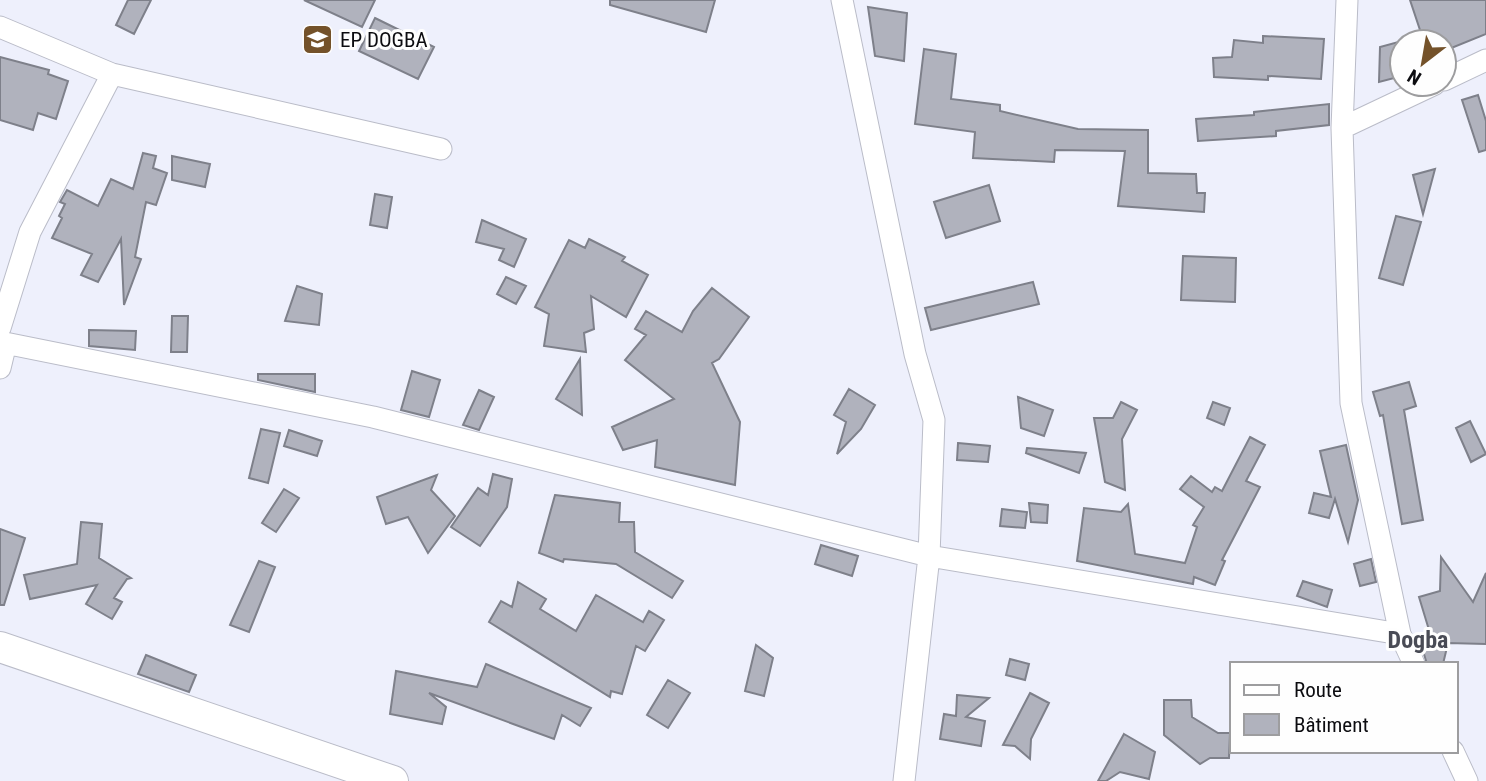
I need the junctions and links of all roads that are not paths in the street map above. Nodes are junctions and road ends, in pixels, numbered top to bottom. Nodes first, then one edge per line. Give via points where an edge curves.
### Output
1 (842, 0) edge
2 (1346, 0) edge
3 (0, 27) edge
4 (1486, 60) edge
5 (1458, 73) edge
6 (113, 74) junction
7 (1405, 98) edge
8 (1342, 128) junction
9 (441, 149) dead end
10 (2, 338) edge
11 (0, 368) edge
12 (929, 556) junction
13 (1400, 635) junction
14 (0, 647) edge
15 (1412, 662) edge
16 (1454, 753) edge
17 (393, 781) edge
18 (904, 781) edge
19 (1467, 781) edge

1 - 12 street via 915,354 934,420
2 - 8 street
3 - 6 street
4 - 5 street
6 - 9 street
6 - 10 street via 30,232
7 - 8 street
8 - 13 street via 1351,403
10 - 11 street
10 - 12 street via 373,417
12 - 13 street
12 - 18 street
13 - 15 street
14 - 17 street
16 - 19 street

